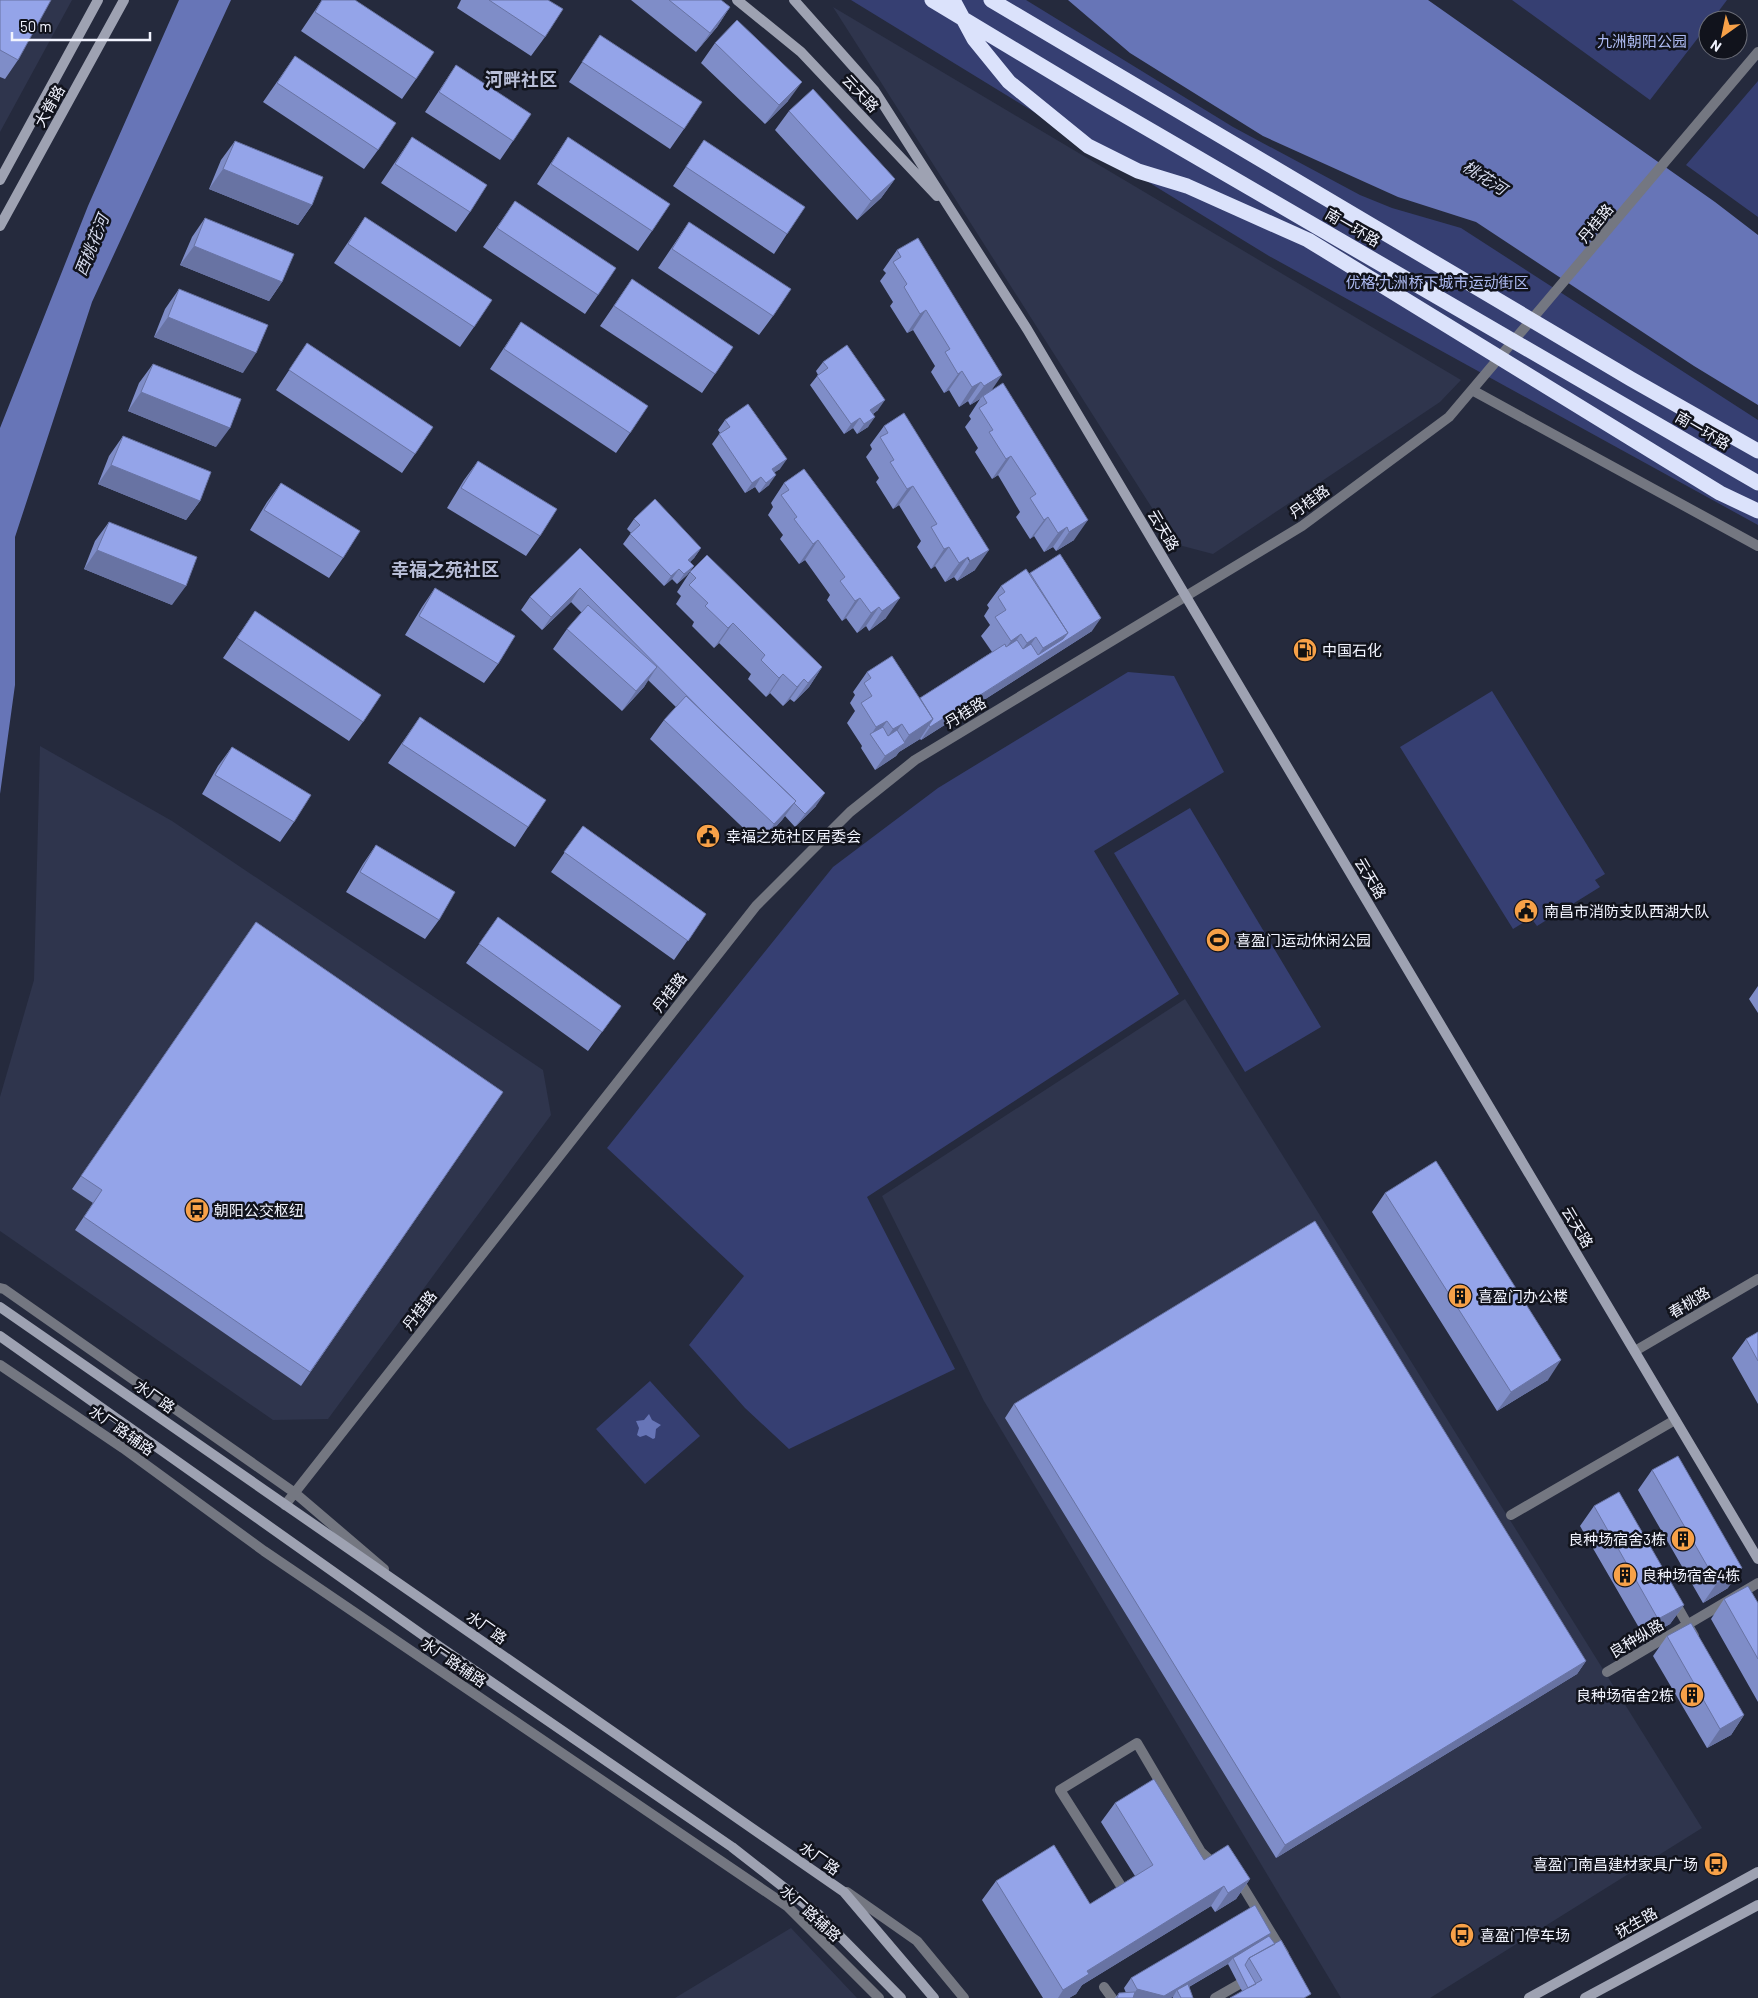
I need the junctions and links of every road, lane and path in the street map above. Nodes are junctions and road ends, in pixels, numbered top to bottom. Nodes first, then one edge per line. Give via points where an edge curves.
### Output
1 (98, 0) edge
2 (124, 0) edge
3 (737, 0) edge
4 (794, 0) edge
5 (932, 0) edge
6 (953, 0) edge
7 (991, 0) edge
8 (1758, 52) edge
9 (0, 180) edge
10 (955, 215) junction
11 (0, 226) edge
12 (1472, 390) junction
13 (1758, 451) edge
14 (1758, 483) edge
15 (1758, 511) edge
16 (1758, 546) edge
17 (1186, 596) junction
18 (1758, 1279) edge
19 (0, 1288) edge
20 (0, 1307) edge
21 (0, 1336) edge
22 (1635, 1351) junction
23 (0, 1365) edge
24 (1675, 1420) junction
25 (295, 1492) junction
26 (286, 1505) junction
27 (1511, 1515) dead end
28 (1758, 1559) edge
29 (1758, 1583) edge
30 (1667, 1590) edge
31 (415, 1595) junction
32 (1688, 1625) junction
33 (1702, 1648) edge
34 (524, 1670) junction
35 (1607, 1672) dead end
36 (1758, 1872) edge
37 (1121, 1886) edge
38 (1758, 1904) edge
39 (1285, 1961) edge
40 (1262, 1971) edge
41 (1104, 1987) edge
42 (879, 1998) edge
43 (901, 1998) edge
44 (934, 1998) edge
45 (964, 1998) edge
46 (1112, 1998) edge
47 (1215, 1998) edge
48 (1529, 1998) edge
49 (1585, 1998) edge

1 - 9 street, 大脊路
2 - 11 street, 大脊路
3 - 10 street, 云天路 via 801,52
4 - 10 street, 云天路 via 874,90
5 - 14 highway, 南一环路
6 - 15 highway via 974,38 1009,82 1088,146 1138,171 1187,186 1308,240 1720,493
7 - 13 highway, 南一环路
8 - 12 street, 丹桂路
10 - 17 street, 云天路
12 - 16 street
12 - 17 street, 丹桂路 via 1449,417 1302,526
17 - 22 street, 云天路
17 - 25 street, 丹桂路 via 915,760 850,812 756,906
18 - 22 street, 春桃路
19 - 25 street
20 - 26 street, 水厂路
21 - 43 street via 424,1636 732,1847 819,1915
22 - 24 street, 云天路
23 - 42 street, 水厂路辅路 via 123,1448 264,1551 786,1906
24 - 27 street
24 - 28 street, 云天路
25 - 26 street, 丹桂路
25 - 31 street
26 - 31 street, 水厂路
29 - 32 street, 良种纵路
30 - 32 street
31 - 34 street, 水厂路
32 - 33 street
32 - 35 street, 良种纵路
34 - 44 street, 水厂路 via 844,1892
34 - 45 street via 917,1941
36 - 48 street, 抚生路
37 - 39 street via 1060,1790 1137,1743 1200,1852 1211,1862 1230,1867
38 - 49 street
40 - 47 street
41 - 46 street

